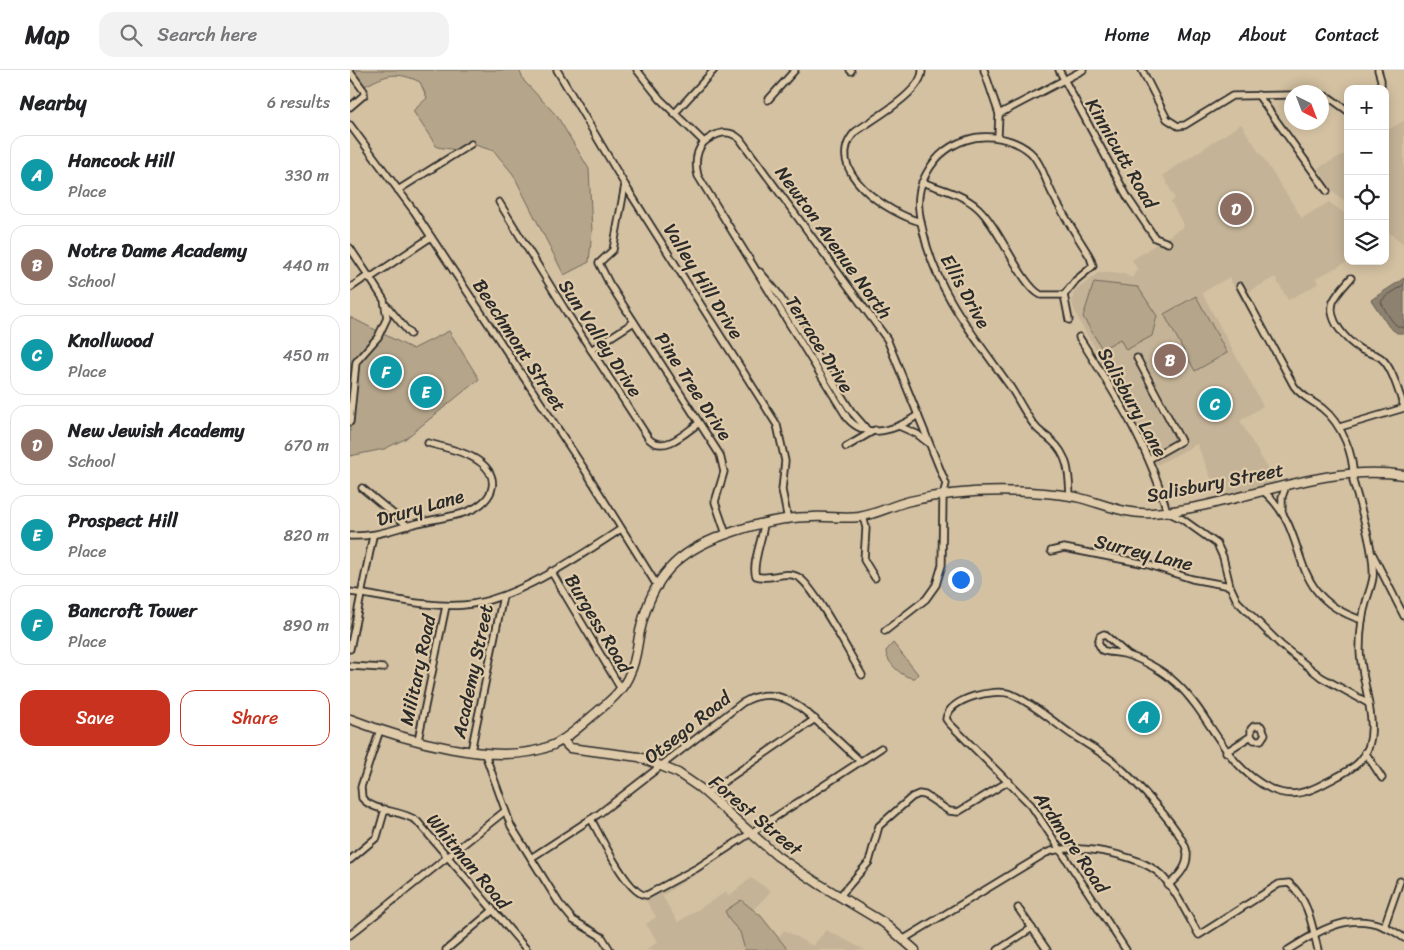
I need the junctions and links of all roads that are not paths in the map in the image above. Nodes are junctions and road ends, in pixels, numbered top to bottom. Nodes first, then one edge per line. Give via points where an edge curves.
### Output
1 (557, 70) edge
2 (637, 70) edge
3 (714, 70) edge
4 (795, 70) edge
5 (922, 70) edge
6 (984, 70) edge
7 (1058, 70) edge
8 (1083, 70) edge
9 (1142, 70) edge
10 (1378, 70) edge
11 (350, 72) edge
12 (1064, 80) junction
13 (1380, 85) edge
14 (1258, 94) junction
15 (1284, 95) edge
16 (1329, 98) edge
17 (768, 100) dead end
18 (350, 107) edge
19 (1344, 108) edge
20 (674, 114) junction
21 (999, 114) junction
22 (350, 125) edge
23 (998, 138) junction
24 (704, 142) junction
25 (471, 144) dead end
26 (922, 182) junction
27 (625, 185) junction
28 (398, 190) junction
29 (1327, 191) dead end
30 (499, 202) dead end
31 (921, 222) junction
32 (431, 237) junction
33 (1168, 243) dead end
34 (350, 248) edge
35 (370, 278) junction
36 (1352, 278) dead end
37 (1240, 286) dead end
38 (350, 288) edge
39 (1064, 295) junction
40 (385, 304) junction
41 (1069, 320) dead end
42 (634, 322) junction
43 (410, 334) dead end
44 (1079, 337) dead end
45 (591, 350) junction
46 (1136, 358) dead end
47 (1404, 407) edge
48 (918, 415) junction
49 (350, 422) edge
50 (700, 423) junction
51 (901, 427) junction
52 (1340, 427) junction
53 (875, 430) junction
54 (428, 443) dead end
55 (929, 445) junction
56 (846, 447) dead end
57 (1149, 459) junction
58 (1353, 475) junction
59 (1404, 475) edge
60 (1286, 486) junction
61 (362, 488) dead end
62 (1263, 491) junction
63 (943, 495) junction
64 (1070, 496) junction
65 (1282, 511) junction
66 (1167, 512) junction
67 (863, 516) junction
68 (788, 520) junction
69 (764, 524) junction
70 (408, 526) junction
71 (621, 529) junction
72 (726, 534) junction
73 (350, 536) edge
74 (373, 536) junction
75 (1369, 546) junction
76 (1051, 551) dead end
77 (551, 571) junction
78 (875, 578) dead end
79 (1230, 586) junction
80 (658, 587) junction
81 (350, 592) edge
82 (362, 594) junction
83 (503, 596) junction
84 (446, 606) junction
85 (1404, 616) edge
86 (1362, 620) junction
87 (885, 631) dead end
88 (350, 649) edge
89 (1128, 655) junction
90 (350, 666) edge
91 (383, 668) dead end
92 (862, 675) dead end
93 (621, 689) junction
94 (1368, 703) junction
95 (350, 719) edge
96 (815, 719) junction
97 (380, 730) junction
98 (1251, 736) dead end
99 (418, 740) junction
100 (562, 740) junction
101 (881, 748) dead end
102 (471, 751) junction
103 (1226, 752) junction
104 (1365, 752) junction
105 (485, 754) junction
106 (861, 762) junction
107 (663, 765) junction
108 (1382, 778) dead end
109 (1009, 781) junction
110 (706, 794) junction
111 (385, 809) junction
112 (505, 810) junction
113 (591, 819) junction
114 (749, 833) junction
115 (1060, 849) junction
116 (447, 857) junction
117 (531, 858) junction
118 (350, 860) edge
119 (1400, 881) dead end
120 (1168, 885) junction
121 (839, 897) junction
122 (1018, 908) dead end
123 (492, 911) junction
124 (1384, 927) junction
125 (1032, 928) junction
126 (1314, 934) junction
127 (350, 935) edge
128 (1404, 938) edge
129 (904, 939) junction
130 (446, 950) edge
131 (527, 950) edge
132 (610, 950) edge
133 (915, 950) edge
134 (998, 950) edge
135 (1047, 950) edge
136 (1126, 950) edge
137 (1288, 950) edge
138 (1318, 950) edge

1 - 27 street, Valley Hill Drive
2 - 20 street
3 - 20 street
4 - 17 street
5 - 31 street via 917,85 854,132 844,153 852,173 868,192 890,209
6 - 21 street
7 - 12 street, Kinnicutt Road
8 - 12 street
9 - 14 street via 1167,119 1174,125 1185,124 1232,96
10 - 13 street
11 - 18 street via 364,91 364,95
12 - 21 street
12 - 33 street, Kinnicutt Road via 1128,198 1151,233 1159,241
14 - 15 street
14 - 29 street
16 - 19 street
20 - 24 street
21 - 23 street
22 - 28 street, Beechmont Street
23 - 26 street, Ellis Drive via 978,137 952,145 937,157
23 - 39 street, Ellis Drive via 1026,149 1034,157 1090,257 1093,266
24 - 48 street, Newton Avenue North via 718,133 730,132 746,146 887,340
24 - 53 street, Terrace Drive via 696,158 698,176 755,266 777,292 851,412 867,428
25 - 28 street
26 - 31 street, Ellis Drive via 918,201
26 - 39 street via 955,194 978,208 1034,290 1046,296
27 - 42 street, Pine Tree Drive via 613,250 599,263
27 - 68 street, Valley Hill Drive via 777,425 785,462 782,490
28 - 32 street, Beechmont Street
30 - 45 street, Sun Valley Drive
31 - 64 street, Ellis Drive via 931,262 954,307 1036,428 1062,452 1068,466
32 - 35 street
32 - 71 street, Beechmont Street
34 - 35 street
35 - 38 street
35 - 40 street
36 - 47 street via 1334,300 1335,320 1351,343 1380,357 1386,364
37 - 52 street via 1294,386
39 - 41 street
40 - 43 street
40 - 49 street via 386,318 380,332 355,366
42 - 45 street
42 - 50 street, Pine Tree Drive
44 - 57 street, Salisbury Lane
45 - 50 street, Sun Valley Drive via 652,442 668,443
46 - 57 street via 1181,441
47 - 52 street
48 - 51 street, Terrace Drive
48 - 55 street, Newton Avenue North
50 - 72 street, Pine Tree Drive via 724,466 715,502
51 - 53 street, Terrace Drive
51 - 55 street via 917,434
52 - 58 street via 1354,468
53 - 56 street
54 - 70 street, Drury Lane via 476,460 491,474 493,489 484,502 466,512
55 - 63 street, Newton Avenue North via 946,478
57 - 66 street, Salisbury Lane
58 - 59 main road, Salisbury Street
58 - 60 main road, Salisbury Street
58 - 75 street
60 - 62 main road, Salisbury Street
60 - 65 street
61 - 70 street
62 - 65 street
62 - 66 main road, Salisbury Street
63 - 64 main road, Salisbury Street via 1006,491
63 - 67 main road, Salisbury Street via 896,504
63 - 87 street, Newton Avenue North via 942,565 936,585 926,599
64 - 66 main road, Salisbury Street via 1125,512
65 - 86 street via 1306,578 1317,594
66 - 79 street via 1217,544
67 - 68 main road, Salisbury Street
67 - 78 street via 866,528 864,560
68 - 69 main road, Salisbury Street
69 - 72 main road, Salisbury Street
69 - 92 street via 754,568 756,576 778,574 800,578 830,620
70 - 74 street, Drury Lane
71 - 77 street
71 - 80 street, Beechmont Street
72 - 80 main road, Salisbury Street via 680,556
73 - 74 street, Drury Lane
74 - 82 street
75 - 85 street
75 - 86 street via 1373,578
76 - 79 street, Surrey Lane via 1064,548 1146,564 1192,579
77 - 83 street
77 - 93 street, Burgess Road
79 - 94 street via 1237,601 1297,660
80 - 93 main road, Salisbury Street via 643,618 632,669
81 - 82 street
82 - 84 street
82 - 88 street
83 - 84 street via 478,603
83 - 102 street, Academy Street
84 - 99 street, Military Road
86 - 94 street via 1360,654
89 - 89 street via 1102,650 1098,643 1100,636 1104,634
89 - 103 street via 1156,668 1181,688 1192,699
90 - 91 street
93 - 100 main road, Salisbury Street
94 - 104 street via 1372,727
95 - 97 main road, Salisbury Street
96 - 106 street, Otsego Road
96 - 107 street, Otsego Road via 788,698 771,694 754,697
96 - 110 street
97 - 99 main road, Salisbury Street
97 - 111 street, Whitman Road via 361,793 368,803
98 - 103 street
99 - 102 main road, Salisbury Street
100 - 105 main road, Salisbury Street via 549,747 518,754
100 - 107 main road, Forest Street via 570,748 629,755
101 - 106 street
102 - 105 main road, Salisbury Street
103 - 104 street via 1256,780 1277,791 1295,794 1310,792 1346,771 1359,762
104 - 108 street
105 - 112 street
106 - 114 street
107 - 110 main road, Forest Street
107 - 113 street, Otsego Road
109 - 115 street, Ardmore Road via 1032,805
109 - 120 street, Ardmore Road via 950,725 947,714 955,704 996,692 1010,694 1110,759 1164,816 1186,846 1188,856 1184,867
109 - 121 street via 958,812 949,811 925,795 912,797 879,826 869,862
110 - 114 main road, Forest Street
111 - 116 street, Whitman Road via 414,819
111 - 118 street via 376,837
112 - 116 street
112 - 117 street via 510,826
113 - 114 street via 621,872 642,896 655,893
113 - 117 street, Otsego Road
114 - 121 main road, Forest Street
115 - 120 street via 1093,849 1143,864 1158,872
115 - 129 street via 1040,856
115 - 136 street, Ardmore Road
116 - 123 street, Whitman Road
116 - 127 street
117 - 132 street via 565,912 600,936
119 - 124 street
120 - 126 street via 1199,935 1279,884 1288,882 1306,906
121 - 129 main road, Forest Street
122 - 125 street
123 - 130 street
123 - 131 street, Whitman Road
124 - 126 street via 1353,921 1335,924
124 - 128 street
125 - 134 street
125 - 135 street
126 - 137 street
126 - 138 street
129 - 133 main road, Forest Street

